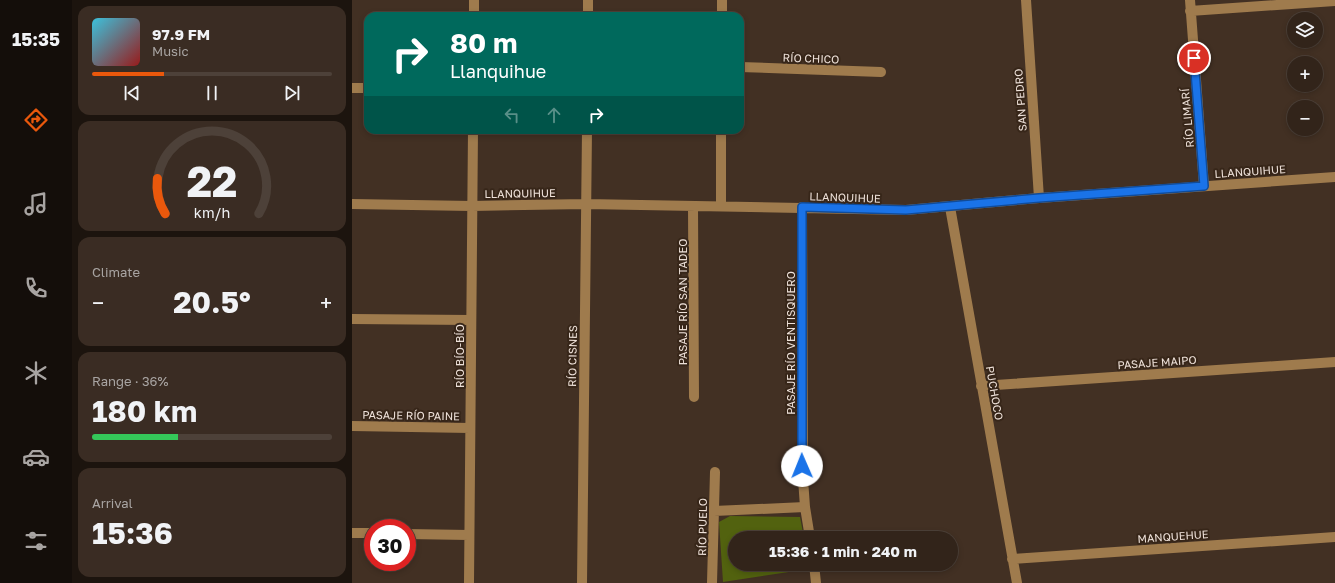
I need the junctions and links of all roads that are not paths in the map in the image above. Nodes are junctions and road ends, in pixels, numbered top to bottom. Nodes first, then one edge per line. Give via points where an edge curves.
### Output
1 (474, 0) edge
2 (588, 0) edge
3 (722, 0) edge
4 (1026, 0) edge
5 (1190, 0) edge
6 (1335, 1) edge
7 (1190, 11) junction
8 (474, 12) edge
9 (588, 12) edge
10 (722, 12) edge
11 (744, 67) edge
12 (881, 72) dead end
13 (352, 88) edge
14 (364, 88) edge
15 (473, 134) edge
16 (587, 134) edge
17 (721, 134) edge
18 (1335, 177) edge
19 (1204, 186) junction
20 (1039, 198) junction
21 (352, 204) edge
22 (586, 204) junction
23 (472, 206) junction
24 (693, 206) junction
25 (721, 206) junction
26 (802, 207) junction
27 (950, 207) junction
28 (352, 319) edge
29 (471, 320) junction
30 (1335, 362) edge
31 (981, 386) junction
32 (694, 397) dead end
33 (352, 426) edge
34 (470, 428) junction
35 (715, 472) dead end
36 (804, 507) junction
37 (714, 511) junction
38 (809, 531) edge
39 (352, 533) edge
40 (364, 533) edge
41 (416, 534) edge
42 (469, 535) junction
43 (1335, 537) edge
44 (1012, 559) junction
45 (815, 571) edge
46 (469, 583) edge
47 (582, 583) edge
48 (712, 583) edge
49 (816, 583) edge
50 (1017, 583) edge

1 - 8 street
2 - 9 street
3 - 10 street
4 - 20 street, SAN PEDRO
5 - 7 street, RÍO LIMARÍ
6 - 7 street
7 - 19 street, RÍO LIMARÍ
11 - 12 street, RÍO CHICO
13 - 14 street
15 - 23 street, RÍO BÍO-BÍO
16 - 22 street, RÍO CISNES
17 - 25 street
18 - 19 street, LLANQUIHUE
19 - 20 street, LLANQUIHUE
20 - 27 street, LLANQUIHUE
21 - 23 street, LLANQUIHUE
22 - 23 street, LLANQUIHUE
22 - 24 street, LLANQUIHUE
22 - 47 street, RÍO CISNES
23 - 29 street, RÍO BÍO-BÍO
24 - 25 street, LLANQUIHUE
24 - 32 street, PASAJE RÍO SAN TADEO
25 - 26 street, LLANQUIHUE
26 - 27 street, LLANQUIHUE via 884,210
26 - 36 street, PASAJE RÍO VENTISQUERO
27 - 31 street, PUCHOCO
28 - 29 street
29 - 34 street, RÍO BÍO-BÍO
30 - 31 street, PASAJE MAIPO
31 - 44 street, PUCHOCO
33 - 34 street, PASAJE RÍO PAINE
34 - 42 street, RÍO BÍO-BÍO
35 - 37 street, RÍO PUELO
36 - 37 street
36 - 38 street, PASAJE RÍO VENTISQUERO
37 - 48 street, RÍO PUELO
39 - 40 street
41 - 42 street
42 - 46 street, RÍO BÍO-BÍO
43 - 44 street, MANQUEHUE
44 - 50 street, PUCHOCO
45 - 49 street

